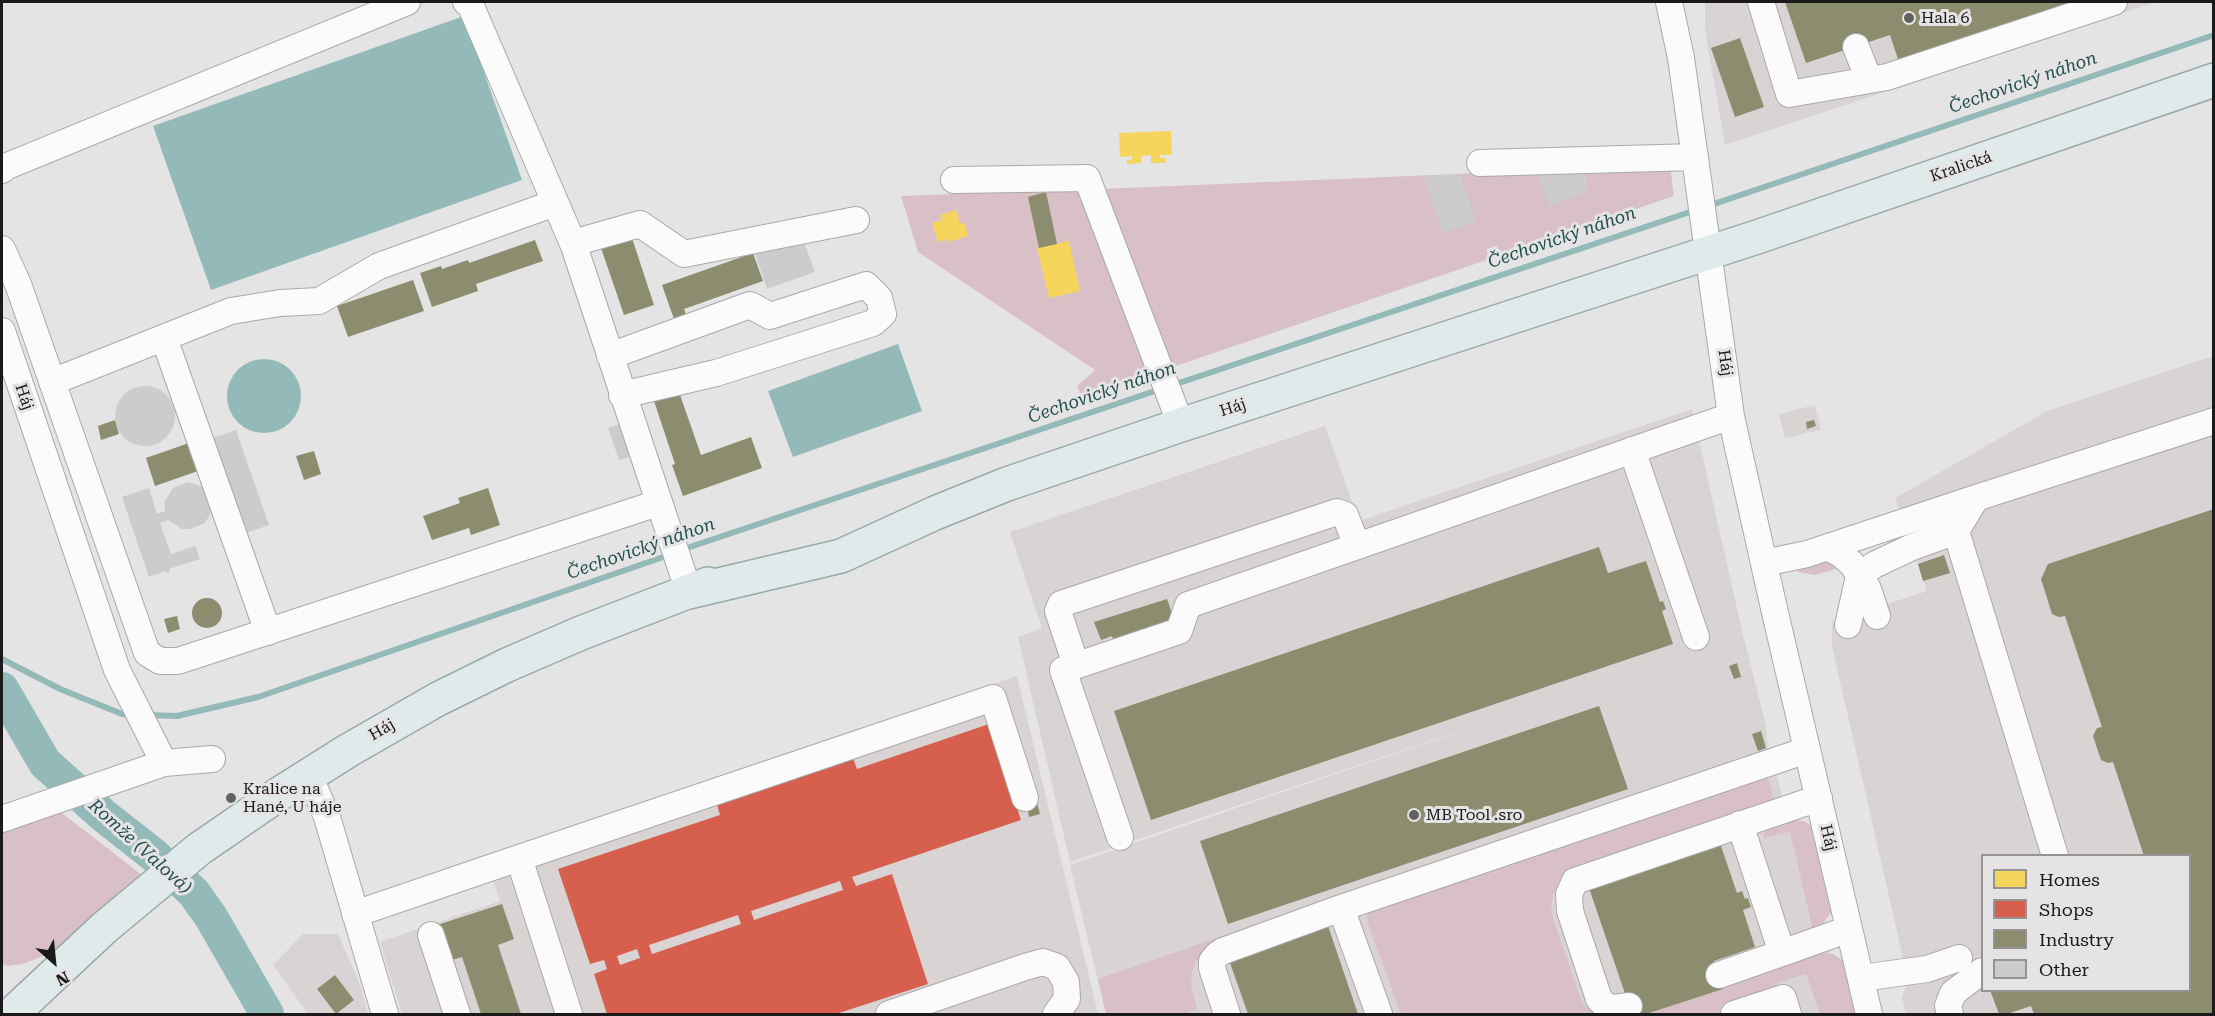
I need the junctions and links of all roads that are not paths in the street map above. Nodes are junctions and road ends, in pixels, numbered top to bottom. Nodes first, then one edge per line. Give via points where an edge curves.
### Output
1 (407, 2) edge
2 (466, 2) edge
3 (1669, 2) edge
4 (1761, 2) edge
5 (2114, 2) edge
6 (1856, 46) dead end
7 (1869, 80) junction
8 (2214, 80) edge
9 (1695, 157) junction
10 (1480, 163) dead end
11 (2, 170) edge
12 (954, 180) dead end
13 (555, 203) junction
14 (856, 220) dead end
15 (1707, 239) junction
16 (573, 243) junction
17 (2, 249) edge
18 (771, 316) junction
19 (2, 331) edge
20 (164, 338) junction
21 (781, 352) junction
22 (610, 356) junction
23 (52, 382) junction
24 (622, 395) junction
25 (1171, 398) junction
26 (1731, 416) junction
27 (2214, 421) edge
28 (1632, 450) junction
29 (1976, 498) junction
30 (658, 503) junction
31 (1956, 531) junction
32 (1357, 546) junction
33 (1828, 547) junction
34 (1764, 563) junction
35 (1859, 576) junction
36 (684, 578) junction
37 (1877, 616) dead end
38 (1848, 624) dead end
39 (268, 632) junction
40 (1696, 637) dead end
41 (1076, 665) junction
42 (1807, 750) junction
43 (212, 759) dead end
44 (164, 763) junction
45 (309, 775) junction
46 (1025, 798) dead end
47 (1819, 798) junction
48 (2, 819) edge
49 (1740, 825) junction
50 (1120, 837) dead end
51 (2055, 854) edge
52 (519, 858) junction
53 (1341, 908) junction
54 (355, 914) junction
55 (1849, 929) junction
56 (431, 935) dead end
57 (1782, 953) junction
58 (1959, 958) dead end
59 (1981, 972) edge
60 (1719, 975) dead end
61 (1861, 978) junction
62 (1629, 1006) dead end
63 (12, 1009) edge
64 (895, 1012) edge
65 (1739, 1013) edge
66 (385, 1014) edge
67 (457, 1014) edge
68 (569, 1014) edge
69 (945, 1014) edge
70 (1056, 1014) edge
71 (1227, 1014) edge
72 (1379, 1014) edge
73 (1788, 1014) edge
74 (1869, 1014) edge
75 (1950, 1014) edge

1 - 11 street
2 - 13 street
3 - 9 street
4 - 7 street via 1789,94
5 - 7 street
6 - 7 street
8 - 15 main road, Kralická
9 - 10 street
9 - 15 street
12 - 25 street via 1087,178
13 - 16 street
13 - 20 street via 379,266 319,301 231,311
14 - 16 street via 684,254 640,224
15 - 25 main road, Háj
15 - 26 street, Háj
16 - 22 street
17 - 23 street
18 - 21 street
18 - 21 street via 866,285 879,298 883,314 873,323
18 - 22 street via 750,305
19 - 44 street, Háj via 117,670
20 - 23 street
20 - 39 street
21 - 24 street via 716,373
22 - 24 street
23 - 39 street via 147,652 160,662 178,661
24 - 30 street
25 - 36 main road, Háj via 1008,483 834,536 738,571
26 - 28 street
26 - 34 street, Háj
27 - 29 street
28 - 32 street
28 - 40 street
29 - 31 street
29 - 33 street
30 - 36 street
30 - 39 street
31 - 35 street via 1912,547
31 - 51 street
32 - 41 street via 1188,605 1179,631
32 - 41 street via 1345,515 1337,512 1061,604 1058,611
33 - 34 street
33 - 35 street via 1852,564
34 - 42 street, Háj
35 - 37 street
35 - 38 street
36 - 45 main road, Háj via 571,637 475,680
41 - 50 street via 1063,670
42 - 47 street, Háj
42 - 53 street
43 - 44 street
44 - 48 street
45 - 54 street via 327,817
45 - 63 main road, Háj via 199,849
46 - 52 street via 993,698
47 - 49 street
47 - 55 street, Háj
49 - 57 street
49 - 62 street via 1580,878 1572,886 1570,911 1599,999 1613,1008
52 - 54 street
52 - 68 street
53 - 71 street via 1217,955 1212,968
53 - 72 street
54 - 66 street
55 - 57 street
55 - 61 street, Háj
56 - 67 street
57 - 60 street
58 - 61 street via 1927,969
59 - 75 street via 1953,993 1948,1006
61 - 74 street, Háj
64 - 69 street
64 - 70 street via 1043,963 1057,967 1066,982 1067,999
65 - 73 street via 1783,998

